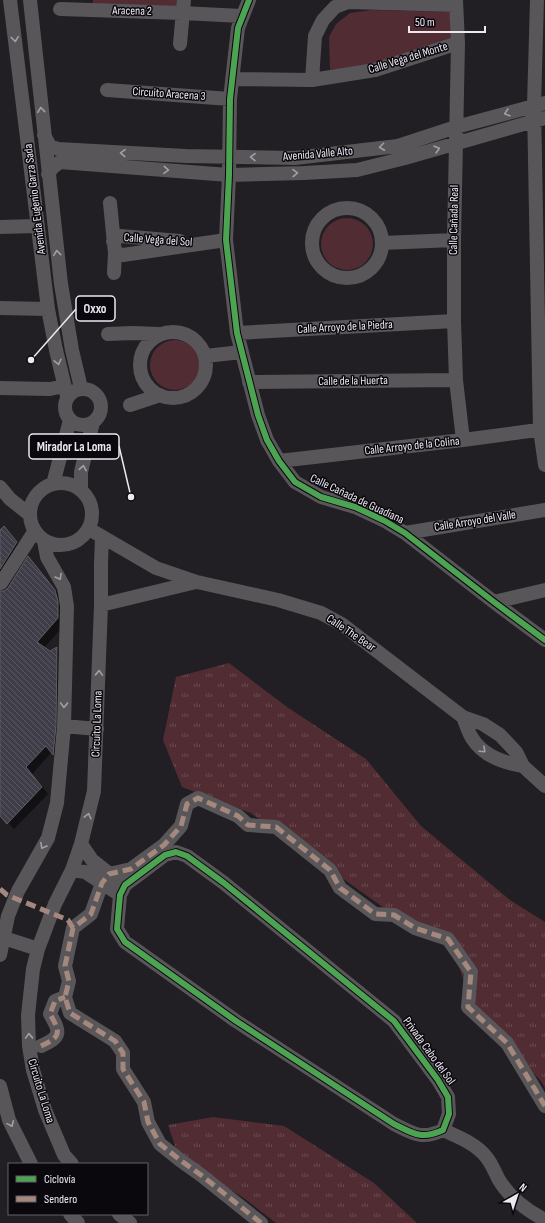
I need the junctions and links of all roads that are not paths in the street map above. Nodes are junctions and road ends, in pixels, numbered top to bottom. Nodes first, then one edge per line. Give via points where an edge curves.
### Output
1 (10, 0) edge
2 (30, 0) edge
3 (249, 0) edge
4 (538, 0) edge
5 (456, 2) edge
6 (82, 5) edge
7 (183, 6) edge
8 (60, 9) dead end
9 (242, 16) junction
10 (458, 43) junction
11 (180, 44) dead end
12 (232, 79) junction
13 (312, 80) junction
14 (107, 90) dead end
15 (230, 99) junction
16 (540, 104) edge
17 (540, 118) edge
18 (456, 127) junction
19 (44, 135) junction
20 (456, 144) junction
21 (230, 157) junction
22 (48, 174) junction
23 (229, 175) junction
24 (110, 204) dead end
25 (38, 226) junction
26 (0, 227) edge
27 (226, 240) junction
28 (454, 240) junction
29 (382, 243) junction
30 (114, 247) junction
31 (114, 273) dead end
32 (61, 284) junction
33 (46, 286) junction
34 (0, 308) edge
35 (48, 309) junction
36 (454, 321) junction
37 (237, 333) junction
38 (108, 334) dead end
39 (160, 334) junction
40 (242, 352) junction
41 (206, 356) junction
42 (456, 380) junction
43 (249, 382) junction
44 (0, 388) edge
45 (81, 388) junction
46 (66, 391) junction
47 (160, 395) junction
48 (130, 405) dead end
49 (70, 420) junction
50 (93, 422) junction
51 (542, 429) edge
52 (463, 440) junction
53 (279, 461) junction
54 (545, 465) edge
55 (53, 484) junction
56 (0, 487) edge
57 (81, 490) junction
58 (545, 510) edge
59 (29, 514) junction
60 (89, 529) junction
61 (405, 533) junction
62 (39, 537) junction
63 (102, 538) junction
64 (197, 582) junction
65 (1, 583) dead end
66 (545, 590) edge
67 (494, 602) junction
68 (101, 605) junction
69 (545, 640) edge
70 (463, 717) junction
71 (64, 726) junction
72 (98, 729) junction
73 (523, 766) junction
74 (545, 786) edge
75 (81, 844) junction
76 (72, 870) junction
77 (106, 879) junction
78 (123, 890) junction
79 (7, 912) edge
80 (4, 938) junction
81 (38, 950) junction
82 (0, 955) edge
83 (65, 997) junction
84 (41, 1046) dead end
85 (0, 1086) edge
86 (545, 1106) edge
87 (443, 1130) junction
88 (30, 1163) edge
89 (71, 1163) edge
90 (71, 1215) edge
91 (120, 1215) edge
92 (545, 1220) edge
93 (78, 1223) edge
94 (130, 1223) edge
95 (261, 1223) edge

1 -> 25 street, Avenida Eugenio Garza Sada
19 -> 2 street, Avenida Eugenio Garza Sada
3 - 9 street, Calle Cañada de Guadiana
4 - 16 street
5 - 10 street, Calle Cañada Real
5 - 13 street via 348,2 335,7 323,20 315,36
6 - 7 street, Aracena 2
6 - 8 street, Aracena 2
7 - 9 street, Aracena 2
7 - 11 street
9 - 12 street, Calle Cañada de Guadiana via 238,28
10 - 13 street, Calle Vega del Monte via 375,70
10 - 18 street, Calle Cañada Real
12 - 13 street, Calle Vega del Monte
12 - 15 street, Calle Cañada de Guadiana
14 - 15 street, Circuito Aracena 3
15 - 21 street, Calle Cañada de Guadiana
16 - 17 street
16 -> 18 street, Avenida Valle Alto
17 - 20 street, Avenida Valle Alto
17 - 51 street
18 - 20 street, Calle Cañada Real
18 -> 21 street, Avenida Valle Alto via 398,146 295,158
21 -> 19 street, Avenida Valle Alto via 58,149 50,146
19 - 22 street, Avenida Eugenio Garza Sada
23 -> 20 street, Avenida Valle Alto via 357,170
20 - 28 street, Calle Cañada Real
21 - 23 street, Calle Cañada de Guadiana
22 -> 23 street, Avenida Valle Alto via 60,162
32 -> 22 street, Avenida Eugenio Garza Sada
23 - 27 street, Calle Cañada de Guadiana
24 - 30 street
25 - 26 street
25 - 33 street, Avenida Eugenio Garza Sada
27 - 30 street, Calle Vega del Sol via 204,243 120,236 117,237
27 - 37 street, Calle Cañada de Guadiana
28 - 29 street
28 - 36 street, Calle Cañada Real
29 - 29 street via 381,233 370,216 354,208 331,211 324,216 313,232 312,243 313,253 322,268 329,274 342,278 353,278 370,270 380,255
30 - 31 street
32 - 33 street
32 - 45 street, Avenida Eugenio Garza Sada
33 - 35 street, Avenida Eugenio Garza Sada
34 - 35 street
35 -> 46 street, Avenida Eugenio Garza Sada
36 - 37 street, Calle Arroyo de la Piedra
36 - 42 street, Calle Cañada Real
37 - 40 street, Calle Cañada de Guadiana
38 - 39 street
39 - 41 street via 182,332 192,337
39 - 47 street via 143,350 140,360 144,381
40 - 41 street
40 - 43 street, Calle Cañada de Guadiana
41 - 47 street via 204,377 191,393 176,398
42 - 43 street, Calle de la Huerta
42 - 52 street, Calle Cañada Real
43 - 53 street, Calle Cañada de Guadiana via 267,440
44 - 46 street
45 - 46 street
45 - 50 street via 89,389 100,400 99,416
46 - 49 street via 65,412
47 - 48 street
49 - 50 street via 81,425
49 - 55 street
57 -> 50 street via 82,472
51 - 52 street, Calle Arroyo de la Colina
51 - 54 street
52 - 53 street, Calle Arroyo de la Colina
53 - 61 street, Calle Cañada de Guadiana via 295,482 321,497 355,507
55 - 57 street via 68,484
55 - 59 street via 36,495
56 - 59 street via 10,500
57 - 60 street via 92,508
58 - 61 street, Calle Arroyo del Valle
59 - 62 street via 31,524
60 - 62 street via 81,539 69,545 56,546
60 - 63 street, Calle The Bear
61 - 67 street, Calle Cañada de Guadiana
62 - 65 street
62 -> 71 street via 66,596
63 - 64 street, Calle The Bear via 156,568
63 - 68 street, Circuito La Loma
64 - 68 street, Calle The Bear
64 - 70 street, Calle The Bear via 278,600 321,613 343,625
66 - 67 street
67 - 69 street, Calle Cañada de Guadiana
72 -> 68 street, Circuito La Loma
70 - 73 street, Calle The Bear via 483,724 500,735 516,752
70 -> 73 street, Calle The Bear via 472,738 486,753 506,763
71 - 72 street
71 -> 79 street via 57,802 48,838
75 -> 72 street, Circuito La Loma via 94,791
73 - 74 street, Calle The Bear
75 - 76 street, Circuito La Loma
75 - 77 street
76 - 77 street
76 - 81 street, Circuito La Loma via 55,904
77 - 78 street
77 - 83 street via 92,914 73,928 65,966 69,982
77 - 86 street via 131,868 164,845 181,826 187,804 198,798 238,816 248,826 276,827 330,870 340,888 375,914 394,915 415,928 448,939 471,972 468,1007 507,1043
78 - 87 street via 117,929 125,942 236,1021 394,1124 415,1134 432,1135
78 - 87 street, Privada Cabo del Sol via 165,855 176,852 187,856 224,883 394,1021 448,1097 449,1114
79 - 80 street
80 - 81 street
80 - 82 street
89 -> 81 street, Circuito La Loma via 64,1155 45,1110 32,1070 28,1015 33,969
83 - 84 street via 55,1001 50,1014 58,1033 54,1040
83 - 95 street via 70,1013 116,1041 122,1053 123,1070 144,1102 148,1122 160,1144
85 -> 88 street via 9,1120
87 - 92 street via 475,1146 487,1158 500,1182 515,1199 528,1211
90 - 93 street
91 - 94 street

